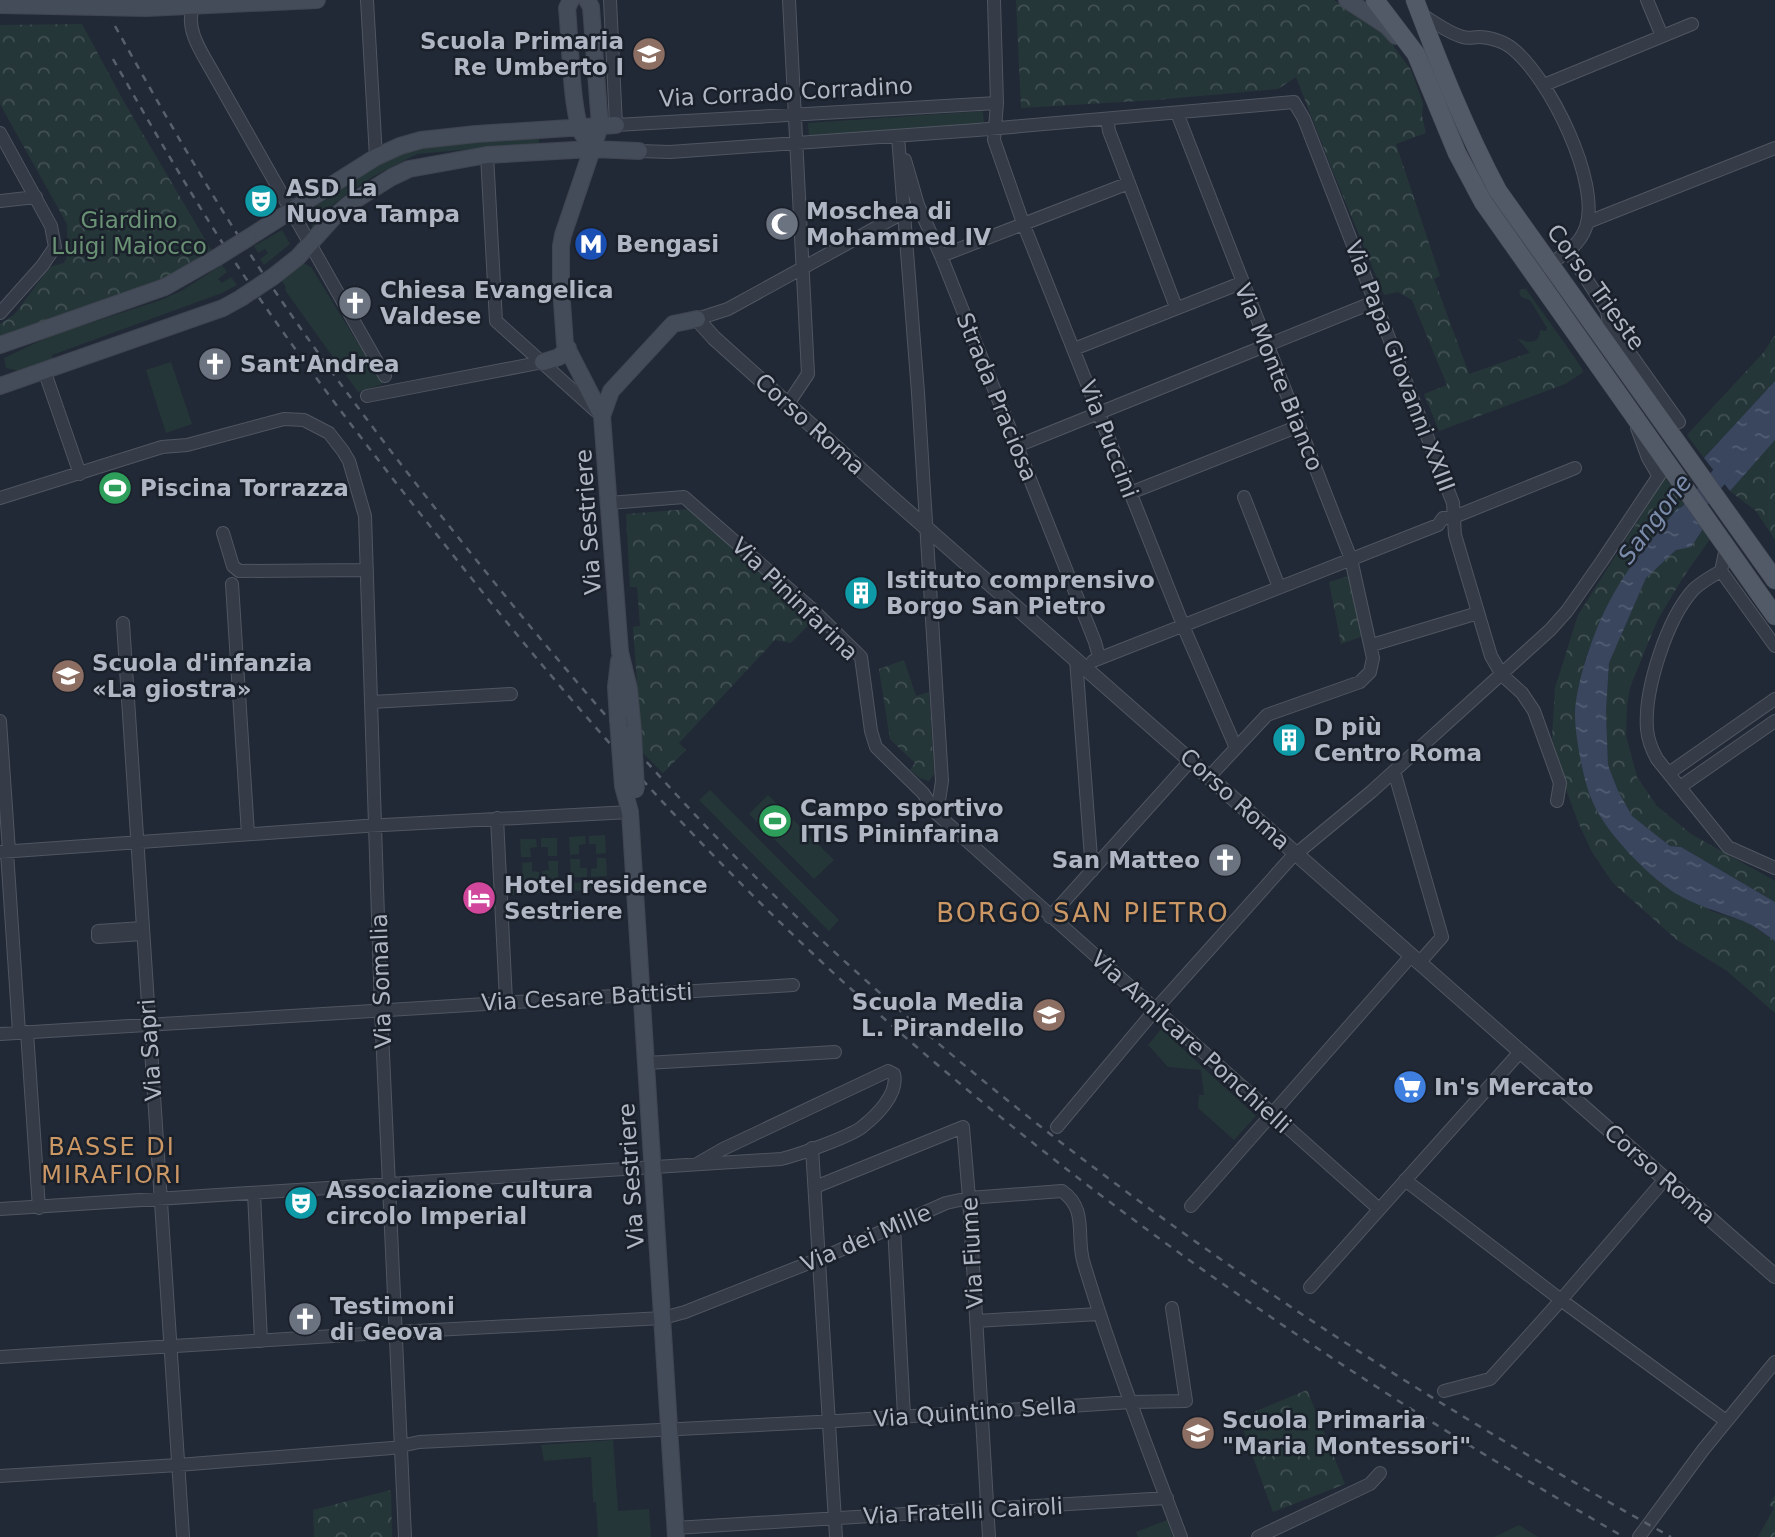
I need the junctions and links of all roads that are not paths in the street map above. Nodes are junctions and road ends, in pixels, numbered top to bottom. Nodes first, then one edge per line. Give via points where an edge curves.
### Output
1 (317, 0) edge
2 (367, 0) edge
3 (571, 0) edge
4 (587, 0) edge
5 (610, 0) edge
6 (789, 0) edge
7 (993, 0) edge
8 (1347, 0) edge
9 (1375, 0) edge
10 (1647, 0) edge
11 (0, 5) edge
12 (193, 7) junction
13 (1418, 7) edge
14 (1692, 24) dead end
15 (1661, 36) junction
16 (1416, 54) junction
17 (1544, 85) junction
18 (997, 103) junction
19 (1177, 113) junction
20 (794, 114) junction
21 (1107, 119) junction
22 (608, 125) junction
23 (579, 127) junction
24 (996, 128) junction
25 (0, 133) edge
26 (898, 136) junction
27 (795, 143) junction
28 (1775, 148) edge
29 (592, 149) junction
30 (613, 149) junction
31 (639, 151) junction
32 (487, 155) junction
33 (376, 157) junction
34 (1129, 183) junction
35 (36, 197) junction
36 (0, 201) edge
37 (918, 205) junction
38 (291, 211) junction
39 (903, 212) junction
40 (1588, 222) junction
41 (1023, 223) junction
42 (309, 244) junction
43 (1569, 252) junction
44 (941, 256) junction
45 (1549, 264) junction
46 (801, 267) junction
47 (1241, 283) junction
48 (1374, 302) junction
49 (1176, 307) junction
50 (0, 313) edge
51 (697, 319) junction
52 (0, 345) edge
53 (1267, 346) junction
54 (568, 348) junction
55 (1074, 349) junction
56 (543, 362) junction
57 (44, 370) junction
58 (385, 376) dead end
59 (0, 386) edge
60 (367, 396) dead end
61 (788, 404) junction
62 (1099, 412) junction
63 (603, 416) junction
64 (1679, 422) dead end
65 (1299, 426) junction
66 (1017, 446) junction
67 (1575, 468) dead end
68 (1668, 471) junction
69 (80, 474) junction
70 (1130, 493) junction
71 (1244, 497) dead end
72 (0, 498) edge
73 (609, 503) junction
74 (1447, 520) junction
75 (926, 527) junction
76 (223, 533) dead end
77 (1722, 543) junction
78 (1351, 559) junction
79 (367, 570) junction
80 (1721, 571) junction
81 (1775, 580) edge
82 (232, 584) dead end
83 (1279, 587) junction
84 (1478, 613) junction
85 (1775, 616) edge
86 (123, 623) dead end
87 (1184, 627) junction
88 (1372, 645) junction
89 (1775, 646) edge
90 (620, 652) junction
91 (1099, 657) junction
92 (1080, 664) junction
93 (1503, 675) junction
94 (511, 694) dead end
95 (1775, 699) edge
96 (372, 702) junction
97 (0, 721) edge
98 (1775, 721) edge
99 (1236, 748) junction
100 (1191, 760) junction
101 (1394, 771) junction
102 (1669, 773) junction
103 (1209, 777) junction
104 (1679, 787) junction
105 (630, 788) junction
106 (1558, 801) dead end
107 (630, 812) junction
108 (937, 814) junction
109 (497, 818) junction
110 (376, 825) junction
111 (248, 834) junction
112 (137, 842) junction
113 (5, 852) edge
114 (1297, 854) junction
115 (1775, 868) edge
116 (1092, 871) junction
117 (1050, 917) junction
118 (1415, 960) junction
119 (793, 985) dead end
120 (642, 995) junction
121 (506, 1001) junction
122 (381, 1010) junction
123 (1155, 1010) junction
124 (148, 1024) junction
125 (23, 1032) junction
126 (0, 1034) edge
127 (835, 1052) dead end
128 (1520, 1052) junction
129 (646, 1063) junction
130 (1272, 1113) junction
131 (1057, 1127) dead end
132 (812, 1148) junction
133 (697, 1164) junction
134 (652, 1167) junction
135 (1665, 1179) junction
136 (1405, 1180) junction
137 (390, 1185) junction
138 (815, 1187) junction
139 (254, 1194) junction
140 (969, 1198) junction
141 (161, 1199) junction
142 (1191, 1206) dead end
143 (39, 1208) junction
144 (0, 1209) edge
145 (1379, 1209) junction
146 (894, 1226) junction
147 (819, 1259) junction
148 (1775, 1276) edge
149 (1310, 1287) dead end
150 (1561, 1300) junction
151 (1172, 1308) dead end
152 (1099, 1314) junction
153 (663, 1318) junction
154 (976, 1321) junction
155 (397, 1332) junction
156 (261, 1341) junction
157 (169, 1346) junction
158 (0, 1357) edge
159 (1775, 1362) edge
160 (1444, 1391) dead end
161 (1131, 1402) junction
162 (981, 1411) junction
163 (904, 1416) junction
164 (830, 1421) junction
165 (1726, 1421) junction
166 (669, 1429) junction
167 (402, 1445) junction
168 (178, 1465) junction
169 (1380, 1473) dead end
170 (0, 1476) edge
171 (1167, 1498) junction
172 (987, 1509) junction
173 (835, 1518) junction
174 (676, 1532) edge
175 (183, 1537) edge
176 (405, 1537) edge
177 (836, 1537) edge
178 (989, 1537) edge
179 (1181, 1537) edge
180 (1258, 1537) edge
181 (1639, 1537) edge

1 - 12 main road
2 - 33 street
3 - 23 main road via 567,8
4 - 22 main road
5 - 22 street
6 - 20 street
7 - 18 street, Via Puccini
8 - 16 main road via 1387,26
9 - 16 main road, Corso Trieste
10 - 15 street
11 - 12 main road
12 - 38 street via 192,31
13 - 17 street via 1467,39 1503,42
13 - 45 main road, Corso Trieste via 1473,144 1498,191
14 - 15 street
15 - 17 street
16 - 68 main road, Corso Trieste via 1483,202
17 - 40 street via 1584,173
18 - 20 street, Via Corrado Corradino
18 - 24 street, Via Puccini
19 - 21 street
19 - 47 street, Via Monte Bianco
19 - 48 street, Via Papa Giovanni XXIII via 1294,102
20 - 22 street, Via Corrado Corradino
20 - 27 street
21 - 24 street
21 - 34 street
22 - 23 main road, Via Corrado Corradino
22 - 29 main road
22 - 30 main road
22 - 31 main road
23 - 29 main road
23 - 33 main road, Via Corrado Corradino via 421,140
24 - 26 street
24 - 41 street, Via Puccini via 994,140
25 - 35 street
26 - 27 street
26 - 37 street, Strada Praciosa
26 - 39 street
27 - 31 street
27 - 46 street
28 - 40 street
29 - 30 main road
29 - 32 main road
29 - 54 main road via 561,246 563,330
30 - 31 main road
32 - 42 main road via 429,164 393,177 349,204
32 - 56 street via 496,320
33 - 38 main road, Via Corrado Corradino
34 - 41 street
34 - 49 street
35 - 36 street
35 - 50 street via 51,226 55,247
37 - 39 street
37 - 44 street, Strada Praciosa
38 - 42 street
38 - 52 main road, Via Corrado Corradino, bridge via 165,287
39 - 46 street
39 - 75 street
40 - 43 street
41 - 44 street
41 - 55 street, Via Puccini
42 - 57 main road, bridge via 274,276 223,308
42 - 58 street
43 - 45 street
43 - 64 street via 1607,311 1609,324
44 - 66 street, Strada Praciosa
45 - 81 main road, Corso Trieste
46 - 51 street via 728,309
46 - 61 street via 808,374
47 - 49 street
47 - 53 street, Via Monte Bianco
48 - 53 street
48 - 74 street, Via Papa Giovanni XXIII via 1453,503
49 - 55 street
51 - 61 street, Corso Roma
51 - 63 main road, Via Sestriere via 673,324 611,391
53 - 62 street
53 - 65 street, Via Monte Bianco
54 - 56 main road
54 - 63 main road
55 - 62 street, Via Puccini
56 - 60 street
56 - 63 street
57 - 59 main road
57 - 69 street
61 - 75 street, Corso Roma
62 - 66 street
62 - 70 street, Via Puccini
63 - 73 main road, Via Sestriere
65 - 70 street
65 - 78 street, Via Monte Bianco
66 - 91 street, Strada Praciosa
67 - 74 street
68 - 77 main road, Corso Trieste
68 - 93 street via 1567,611
69 - 72 street
69 - 79 street, Via Somalia via 162,447 187,445 284,419 304,420 329,433 349,461 365,516
70 - 87 street, Via Puccini
71 - 83 street
73 - 90 main road, Via Sestriere
73 - 108 street, Via Pininfarina via 684,496 813,610 860,657 876,747 923,793
74 - 78 street
74 - 84 street, Via Papa Giovanni XXIII
75 - 92 street, Corso Roma
75 - 108 street via 942,781
76 - 79 street via 233,566 239,571
77 - 80 street
77 - 85 main road, Corso Trieste
78 - 83 street
78 - 88 street, Via Monte Bianco
79 - 96 street, Via Somalia
80 - 89 street
80 - 102 street via 1695,589 1682,606 1660,651 1647,729 1650,747
82 - 111 street
83 - 87 street
84 - 88 street
84 - 93 street, Via Papa Giovanni XXIII via 1491,656
86 - 112 street, Via Sapri
87 - 91 street
87 - 99 street, Via Puccini
88 - 99 street via 1372,667 1360,682 1267,715
90 - 105 main road, Via Sestriere, bridge via 618,719
90 - 105 main road, Via Sestriere, bridge via 634,732
91 - 92 street
92 - 100 street, Corso Roma
92 - 116 street
93 - 101 street
93 - 106 street, Via Papa Giovanni XXIII via 1534,711 1560,783
94 - 96 street
95 - 102 street
96 - 110 street, Via Somalia
97 - 113 street
98 - 104 street
99 - 103 street
100 - 103 street, Corso Roma
100 - 116 street
101 - 114 street
101 - 118 street via 1442,937
102 - 104 street
103 - 114 street, Corso Roma
104 - 115 street via 1728,847
105 - 107 main road, Via Sestriere
107 - 109 street
107 - 120 main road, Via Sestriere
108 - 117 street, Via Amilcare Ponchielli
109 - 110 street
109 - 121 street
110 - 111 street
110 - 122 street, Via Somalia
111 - 112 street
112 - 113 street
112 - 124 street, Via Sapri
113 - 125 street
114 - 118 street, Corso Roma
114 - 123 street
116 - 117 street
117 - 123 street, Via Amilcare Ponchielli
118 - 128 street, Corso Roma
118 - 130 street
119 - 120 street, Via Cesare Battisti
120 - 121 street, Via Cesare Battisti
120 - 129 main road, Via Sestriere
121 - 122 street, Via Cesare Battisti
122 - 124 street, Via Cesare Battisti
122 - 137 street, Via Somalia
123 - 130 street, Via Amilcare Ponchielli
123 - 131 street
124 - 125 street, Via Cesare Battisti
124 - 141 street, Via Sapri
125 - 126 street, Via Cesare Battisti
125 - 143 street
127 - 129 street
128 - 135 street, Corso Roma
128 - 136 street
129 - 134 main road, Via Sestriere
130 - 142 street
130 - 145 street, Via Amilcare Ponchielli
132 - 133 street via 781,1159
132 - 133 street via 861,1128 890,1098 894,1074 888,1071
132 - 138 street
133 - 134 street
134 - 137 street
134 - 153 main road, Via Sestriere
135 - 148 street, Corso Roma
135 - 150 street
136 - 145 street
136 - 150 street
137 - 139 street
137 - 155 street, Via Somalia
138 - 140 street, Via Fiume via 963,1127
138 - 147 street
139 - 141 street
139 - 156 street
140 - 146 street, Via dei Mille
140 - 152 street, Via dei Mille via 1062,1191 1073,1199 1079,1214 1081,1256
140 - 154 street, Via Fiume
141 - 143 street
141 - 157 street, Via Sapri
143 - 144 street
145 - 149 street
146 - 147 street, Via dei Mille
146 - 163 street
147 - 153 street, Via dei Mille
147 - 164 street
150 - 160 street via 1489,1379
150 - 165 street
151 - 161 street, Via Quintino Sella via 1186,1401
152 - 154 street
152 - 161 street
153 - 155 street, Via dei Mille
153 - 166 main road, Via Sestriere
154 - 162 street, Via Fiume
155 - 156 street, Via dei Mille
155 - 167 street, Via Somalia
156 - 157 street, Via dei Mille
157 - 158 street, Via dei Mille
157 - 168 street, Via Sapri
159 - 165 street
161 - 162 street, Via Quintino Sella
161 - 171 street
162 - 163 street, Via Quintino Sella
162 - 172 street, Via Fiume
163 - 164 street, Via Quintino Sella
164 - 166 street, Via Quintino Sella
164 - 173 street
165 - 181 street
166 - 167 street, Via Quintino Sella
166 - 174 main road, Via Sestriere
167 - 168 street, Via Quintino Sella
167 - 176 street, Via Somalia
168 - 170 street
168 - 175 street, Via Sapri
169 - 180 street via 1370,1484
171 - 172 street, Via Fratelli Cairoli
171 - 179 street
172 - 173 street, Via Fratelli Cairoli
172 - 178 street, Via Fiume
173 - 174 street, Via Fratelli Cairoli
173 - 177 street

